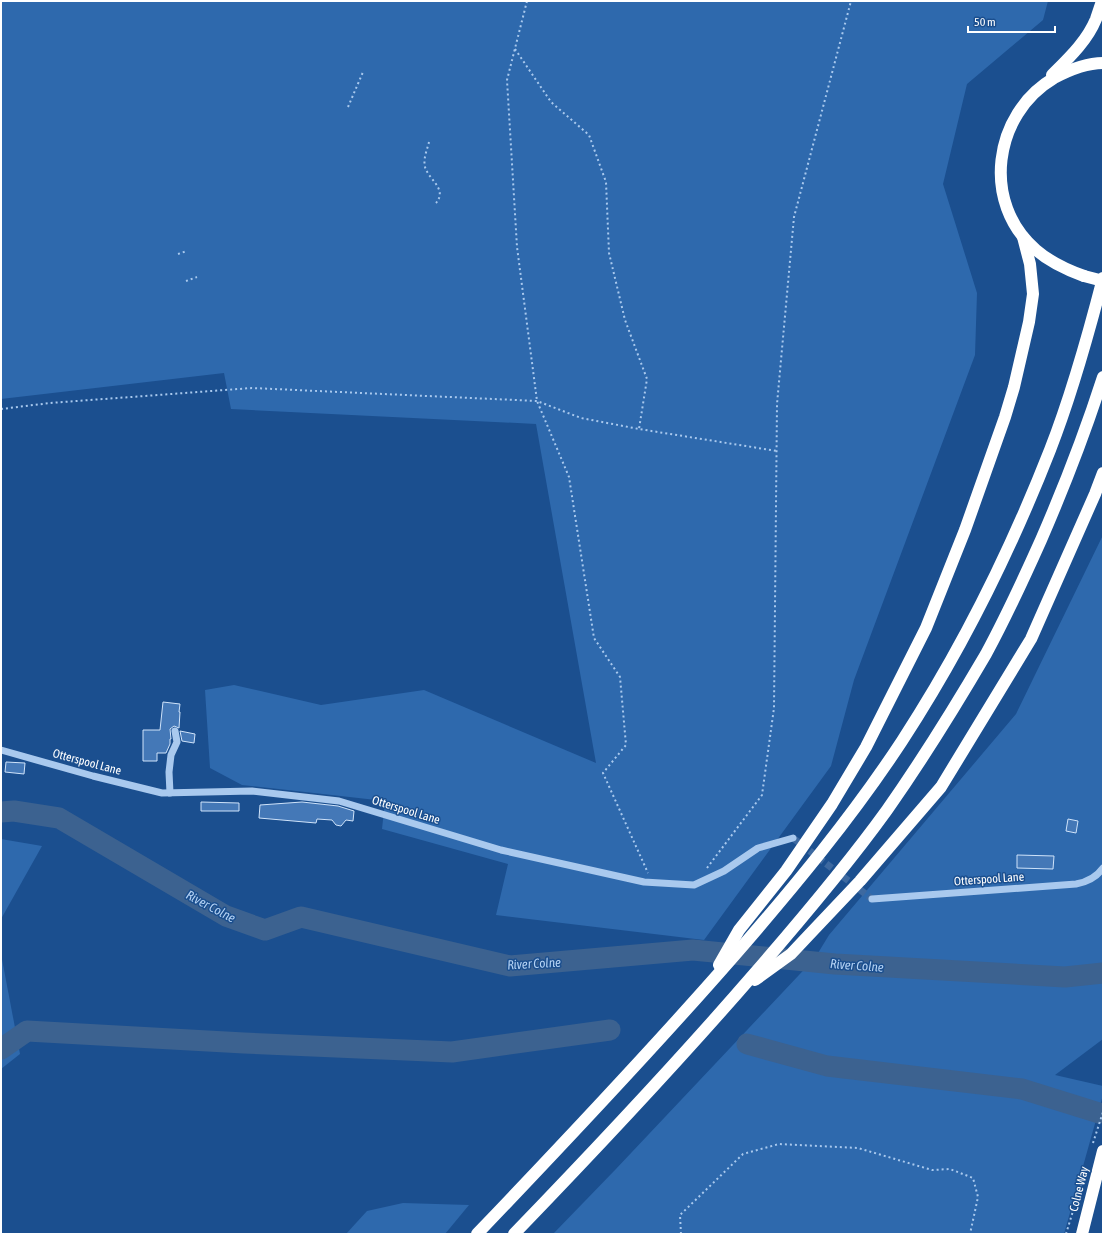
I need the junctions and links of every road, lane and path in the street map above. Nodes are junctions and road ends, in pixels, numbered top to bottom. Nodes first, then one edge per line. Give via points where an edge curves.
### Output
1 (527, 1) edge
2 (851, 1) edge
3 (1102, 1) edge
4 (515, 48) junction
5 (1103, 63) edge
6 (364, 72) dead end
7 (1035, 91) junction
8 (348, 107) dead end
9 (429, 142) dead end
10 (436, 203) dead end
11 (1023, 237) junction
12 (188, 251) dead end
13 (178, 254) dead end
14 (197, 277) dead end
15 (1103, 279) edge
16 (186, 281) dead end
17 (1103, 377) edge
18 (537, 401) junction
19 (1, 409) edge
20 (639, 429) junction
21 (777, 451) junction
22 (1103, 473) edge
23 (175, 730) dead end
24 (1, 750) edge
25 (9, 751) junction
26 (1, 755) edge
27 (170, 793) junction
28 (793, 838) dead end
29 (1103, 868) edge
30 (653, 883) junction
31 (694, 885) junction
32 (872, 898) tunnel mouth
33 (704, 990) junction
34 (738, 992) junction
35 (1103, 1151) edge
36 (477, 1234) edge
37 (514, 1234) edge
38 (681, 1234) edge
39 (970, 1234) edge
40 (1082, 1234) edge

1 - 4 path
2 - 21 path via 794,217 777,404
3 - 7 highway via 1096,20 1085,39
4 - 18 path via 507,80 517,247
4 - 20 path via 551,102 589,135 606,182 609,253 625,320 647,379
5 - 7 highway via 1073,69
6 - 8 path
7 - 11 highway via 1026,100 1009,128 1001,158 1000,173 1005,202
9 - 10 path via 424,161 439,190 440,196
11 - 15 highway, bridge via 1036,250 1062,267 1084,276
11 - 33 highway via 1034,294 1014,387 968,522 926,628 866,747 836,798 786,871 739,930
12 - 13 path
14 - 16 path
15 - 33 highway via 1081,358 1050,449 993,582 965,635 901,742 820,854
17 - 34 highway via 1059,497 1024,578 987,652 954,709 886,811 822,894
18 - 19 path via 252,388
18 - 20 path via 581,418
18 - 30 path via 569,477 594,638 620,677 626,745 603,773
20 - 21 path
21 - 31 path via 774,708 762,795
22 - 34 highway via 1031,639 941,787 871,869 791,954
23 - 27 street via 177,742 169,772
24 - 25 street, Otterspool Lane
25 - 26 street
25 - 27 street, Otterspool Lane via 93,776
27 - 30 street, Otterspool Lane via 252,791 338,801 501,850
28 - 31 street, Otterspool Lane via 758,848 724,871
29 - 32 street, Otterspool Lane via 1087,882 1076,884
30 - 31 street, Otterspool Lane
33 - 36 highway
34 - 37 highway
35 - 40 highway, Colne Way
38 - 39 path via 680,1215 742,1154 779,1144 858,1148 932,1170 950,1169 973,1178 978,1197

